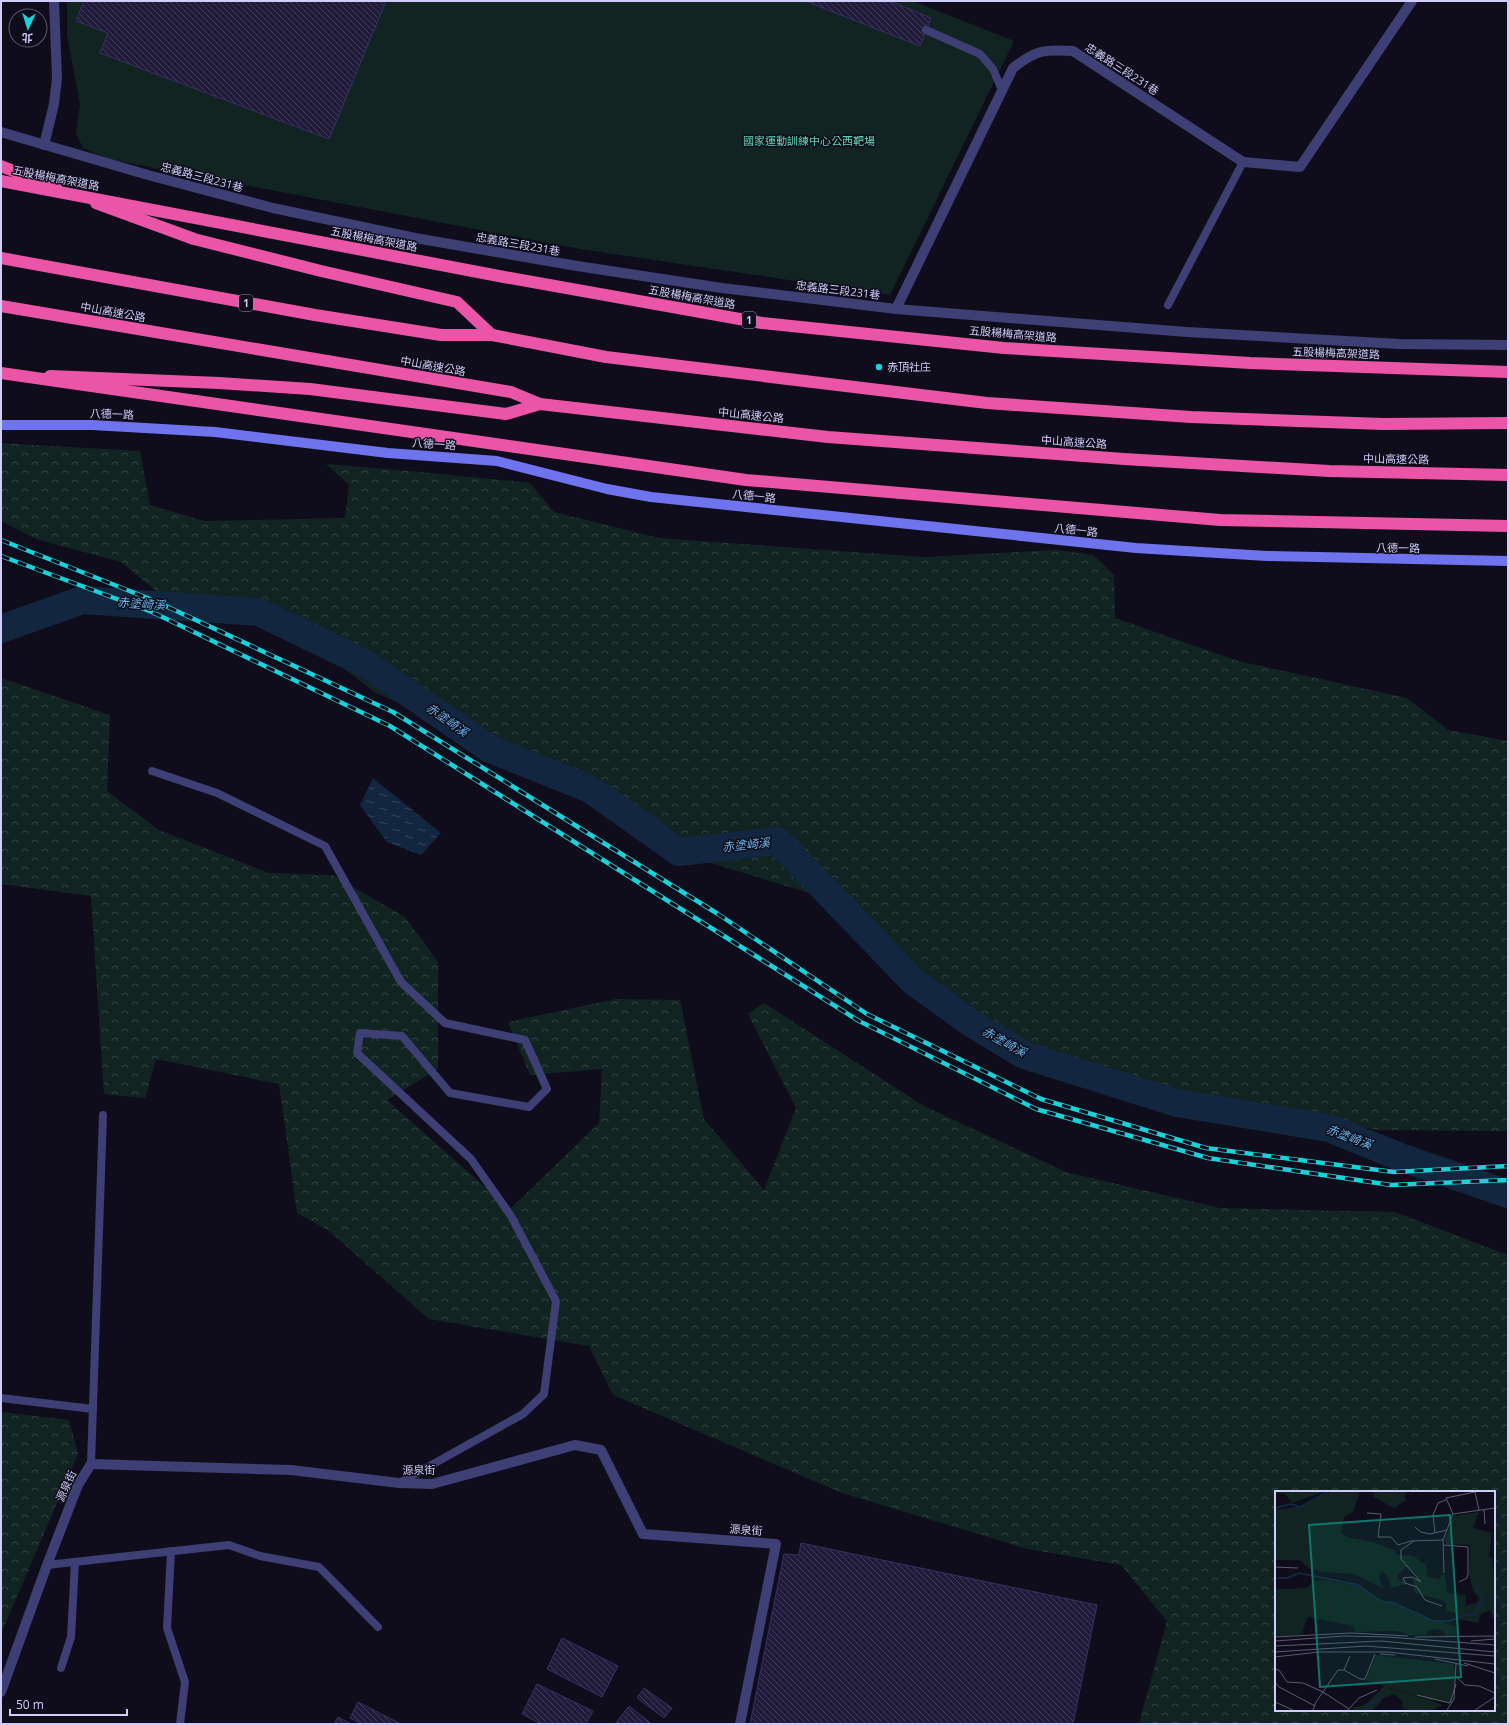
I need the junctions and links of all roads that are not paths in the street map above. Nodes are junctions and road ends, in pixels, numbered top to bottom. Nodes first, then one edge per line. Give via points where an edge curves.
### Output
1 (54, 1) edge
2 (1412, 1) edge
3 (926, 30) dead end
4 (1002, 90) junction
5 (1, 132) edge
6 (44, 145) junction
7 (1243, 162) junction
8 (1, 166) edge
9 (1, 181) edge
10 (1, 258) edge
11 (1168, 305) dead end
12 (1, 306) edge
13 (896, 309) junction
14 (492, 335) junction
15 (1508, 345) edge
16 (1508, 372) edge
17 (1, 373) edge
18 (1, 377) edge
19 (540, 404) junction
20 (1508, 423) edge
21 (1, 425) edge
22 (1508, 475) edge
23 (1508, 526) edge
24 (1508, 561) edge
25 (152, 771) dead end
26 (103, 1115) dead end
27 (1, 1398) edge
28 (93, 1409) junction
29 (91, 1464) junction
30 (399, 1483) junction
31 (172, 1551) junction
32 (75, 1562) junction
33 (47, 1565) junction
34 (378, 1627) dead end
35 (61, 1668) dead end
36 (1, 1692) edge
37 (180, 1724) edge
38 (740, 1724) edge

1 - 6 street via 57,78 54,104
2 - 7 street, 忠義路三段231巷 via 1300,167
3 - 4 lane via 980,54 993,69
4 - 7 street, 忠義路三段231巷 via 1013,68 1028,56 1049,49 1073,51
4 - 13 street, 忠義路三段231巷
5 - 6 street, 忠義路三段231巷
6 - 13 street, 忠義路三段231巷 via 273,208 416,238 722,288
7 - 11 lane
8 - 14 highway via 194,239 457,302
9 - 16 highway, 五股楊梅高架道路 / 1, bridge via 504,277 762,323 1004,348 1258,363
10 - 14 highway, 1 via 433,334
12 - 19 highway, 中山高速公路 via 511,392
13 - 15 street via 1234,335 1399,344
14 - 20 highway, 1 via 606,357 987,403 1191,417 1383,424
17 - 23 highway, bridge via 746,480 1220,520
18 - 19 highway via 59,376 310,389 506,414
19 - 22 highway, 中山高速公路 via 828,437 1329,471
21 - 24 street, 八德一路 via 92,425 216,432 388,454 497,461 607,489 651,497 1136,548 1251,555
25 - 30 lane via 217,793 325,846 401,982 445,1023 525,1040 548,1089 529,1107 450,1093 402,1036 360,1033 357,1053 471,1159 511,1216 556,1301 544,1394 523,1414
26 - 28 lane
27 - 28 lane
28 - 29 lane
29 - 30 street, 源泉街 via 291,1470
29 - 33 street, 源泉街 via 78,1485
30 - 38 street, 源泉街 via 432,1484 575,1445 601,1450 643,1534 776,1544
31 - 32 lane
31 - 34 lane via 229,1545 260,1556 319,1567
31 - 37 lane via 167,1628 185,1682
32 - 33 lane
32 - 35 lane via 71,1637
33 - 36 street, 源泉街

